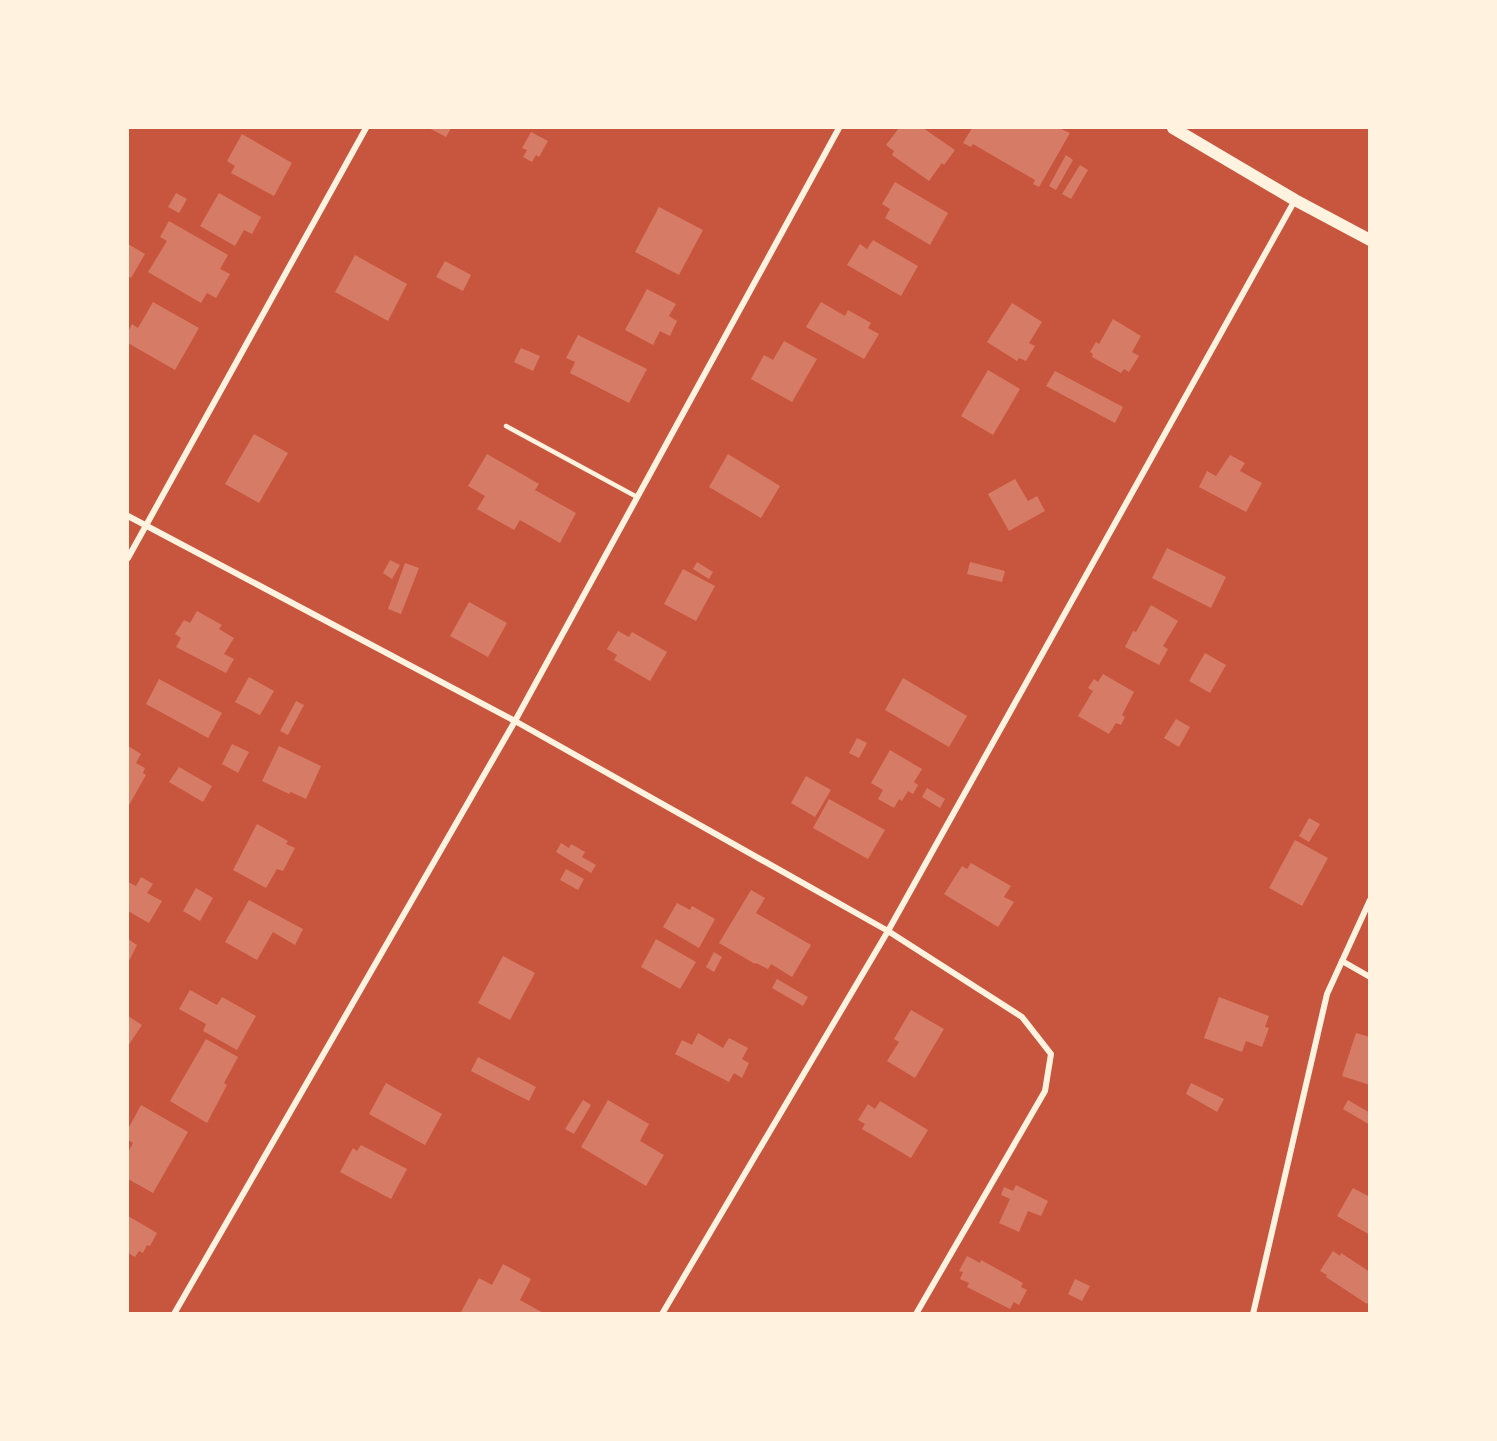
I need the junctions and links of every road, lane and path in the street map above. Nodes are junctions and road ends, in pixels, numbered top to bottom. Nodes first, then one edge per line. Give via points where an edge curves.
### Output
1 (366, 128) edge
2 (839, 128) edge
3 (1173, 128) edge
4 (1295, 200) junction
5 (1370, 240) edge
6 (506, 426) dead end
7 (637, 497) junction
8 (128, 516) edge
9 (146, 526) junction
10 (128, 558) edge
11 (515, 721) junction
12 (1370, 900) edge
13 (888, 931) junction
14 (1342, 961) junction
15 (1370, 977) edge
16 (174, 1314) edge
17 (662, 1314) edge
18 (916, 1314) edge
19 (1253, 1314) edge

1 - 9 street
2 - 7 street
3 - 4 main road
4 - 5 main road
4 - 13 street
6 - 7 lane
7 - 11 street
8 - 9 street
9 - 10 street
9 - 11 street
11 - 13 street
11 - 16 street
12 - 14 street
13 - 17 street
13 - 18 street via 1022,1017 1051,1054 1045,1091
14 - 15 street
14 - 19 street via 1327,994

